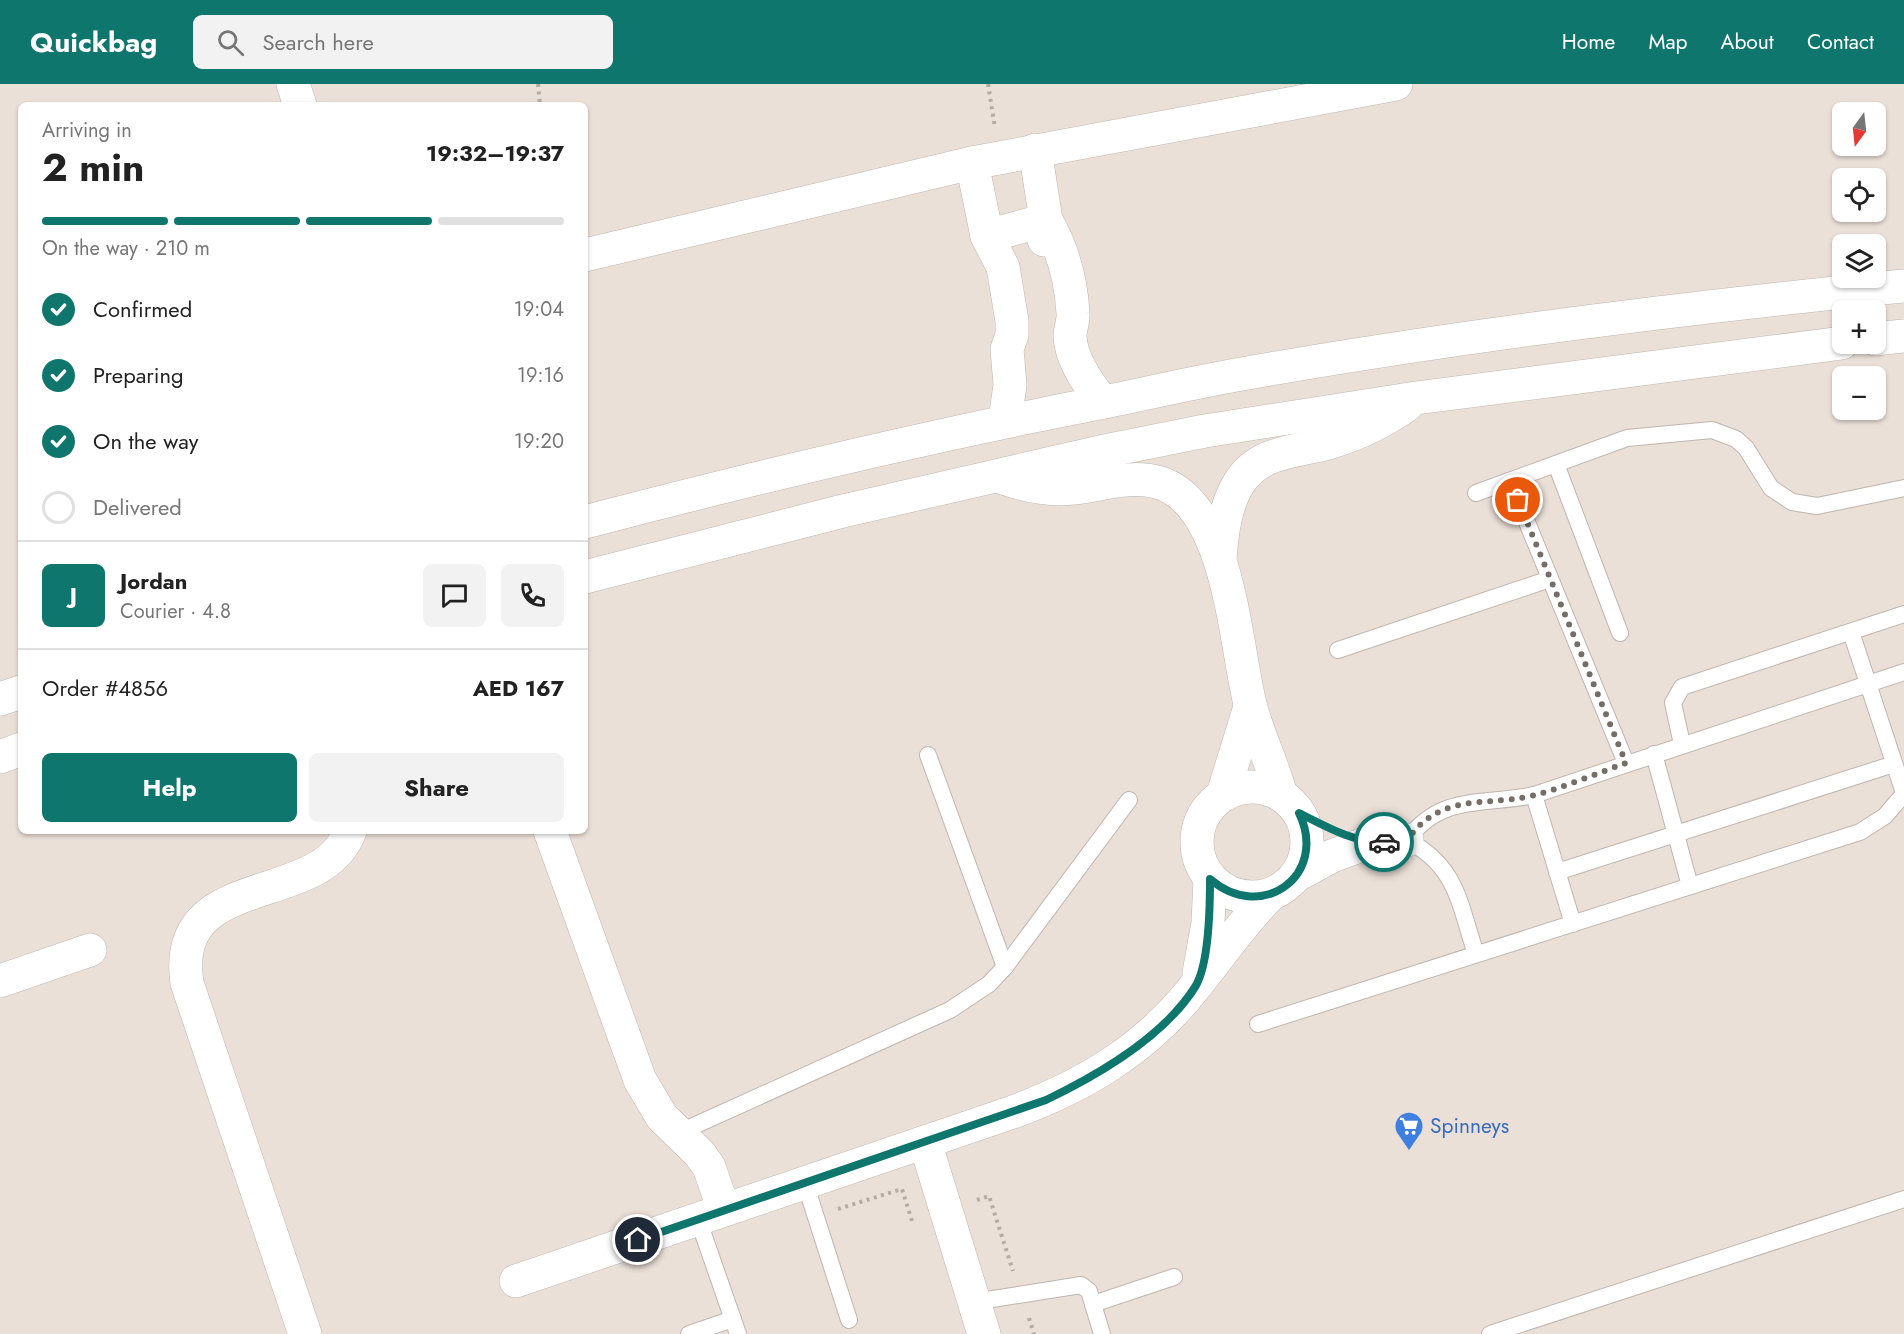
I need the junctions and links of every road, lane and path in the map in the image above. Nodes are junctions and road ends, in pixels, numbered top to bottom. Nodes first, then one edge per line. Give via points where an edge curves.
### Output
1 (293, 84) edge
2 (538, 84) edge
3 (987, 84) edge
4 (1396, 84) edge
5 (299, 102) edge
6 (540, 102) edge
7 (1035, 150) junction
8 (986, 160) junction
9 (1046, 220) junction
10 (987, 236) junction
11 (588, 254) edge
12 (1904, 286) edge
13 (1904, 336) edge
14 (1886, 338) edge
15 (1832, 344) edge
16 (1416, 398) junction
17 (1103, 402) junction
18 (1005, 420) junction
19 (1556, 464) junction
20 (996, 476) junction
21 (1510, 481) junction
22 (1904, 488) edge
23 (1476, 493) dead end
24 (588, 521) edge
25 (1220, 559) junction
26 (588, 576) edge
27 (1550, 579) junction
28 (1904, 614) edge
29 (1851, 632) junction
30 (1620, 633) dead end
31 (1338, 650) dead end
32 (1904, 672) edge
33 (1868, 684) junction
34 (18, 693) edge
35 (0, 699) edge
36 (1250, 707) junction
37 (1682, 744) junction
38 (18, 750) edge
39 (1654, 754) junction
40 (928, 755) dead end
41 (0, 757) edge
42 (1626, 763) junction
43 (1894, 764) junction
44 (1904, 793) edge
45 (1223, 794) junction
46 (1534, 795) junction
47 (1129, 800) dead end
48 (1290, 804) junction
49 (1676, 833) junction
50 (348, 834) edge
51 (551, 834) edge
52 (1407, 840) junction
53 (1370, 842) junction
54 (1557, 872) junction
55 (1297, 875) junction
56 (1210, 879) junction
57 (1690, 886) junction
58 (1270, 895) junction
59 (1573, 924) junction
60 (90, 951) dead end
61 (1476, 954) junction
62 (1005, 967) junction
63 (0, 981) edge
64 (1196, 986) junction
65 (1258, 1024) dead end
66 (678, 1133) junction
67 (925, 1142) junction
68 (805, 1183) junction
69 (1904, 1199) edge
70 (711, 1215) junction
71 (1174, 1277) dead end
72 (516, 1281) dead end
73 (974, 1302) junction
74 (1093, 1304) junction
75 (849, 1320) dead end
76 (735, 1327) edge
77 (305, 1334) edge
78 (689, 1334) edge
79 (984, 1334) edge
80 (1102, 1334) edge
81 (1490, 1334) edge

1 - 5 street
2 - 6 path
3 - 8 path
4 - 7 street
7 - 8 street
7 - 9 street
8 - 10 street
8 - 11 street
9 - 10 street
9 - 17 street via 1064,258 1073,313 1070,334 1081,371
10 - 18 street via 1003,267 1012,321 1007,349 1010,385
12 - 17 street via 1519,331 1233,375
13 - 14 street
15 - 16 street
16 - 20 street via 1205,430
16 - 25 street via 1358,433 1277,453 1249,471 1233,493
17 - 18 street
18 - 24 street
19 - 21 lane
19 - 22 lane via 1627,438 1712,430 1736,439 1746,448 1771,488 1792,502 1817,506
19 - 30 lane
20 - 25 street via 1047,488 1134,479 1160,483 1191,504
20 - 26 street
21 - 23 lane
21 - 27 lane
25 - 36 street
27 - 31 lane
27 - 42 lane
28 - 29 lane
29 - 33 lane
29 - 37 lane via 1682,687 1673,704
32 - 33 lane
33 - 37 lane
33 - 43 lane
34 - 35 street
36 - 45 street
36 - 48 street
37 - 39 lane
38 - 41 street
39 - 42 lane
39 - 49 lane
40 - 62 lane
42 - 46 lane
43 - 44 lane
43 - 49 lane
44 - 57 lane via 1885,816 1860,832
45 - 48 street via 1246,786 1270,790
45 - 56 street via 1203,814 1198,827 1197,854
46 - 52 lane via 1448,807 1424,821
46 - 54 lane
47 - 62 lane
48 - 53 street via 1334,830
48 - 55 street via 1305,825 1307,851
49 - 54 lane
49 - 57 lane
50 - 77 street via 341,848 316,867 213,910 194,931 186,956 188,983
51 - 66 street via 640,1080 662,1117
52 - 53 street
52 - 61 lane via 1446,869
53 - 55 street
54 - 59 lane
55 - 58 street
56 - 58 street via 1238,896
56 - 64 street via 1205,944
57 - 59 lane
58 - 64 street via 1237,929
59 - 61 lane
60 - 63 street
61 - 65 lane
62 - 66 lane via 970,999 950,1010
64 - 67 street via 1143,1041 1080,1084 1046,1100
66 - 70 street via 709,1167
67 - 68 street
67 - 73 street
68 - 70 street
68 - 75 lane
69 - 81 lane
70 - 72 street
70 - 76 lane
71 - 74 lane
73 - 74 lane via 1081,1285 1089,1291
73 - 79 street
74 - 80 lane
76 - 78 lane

